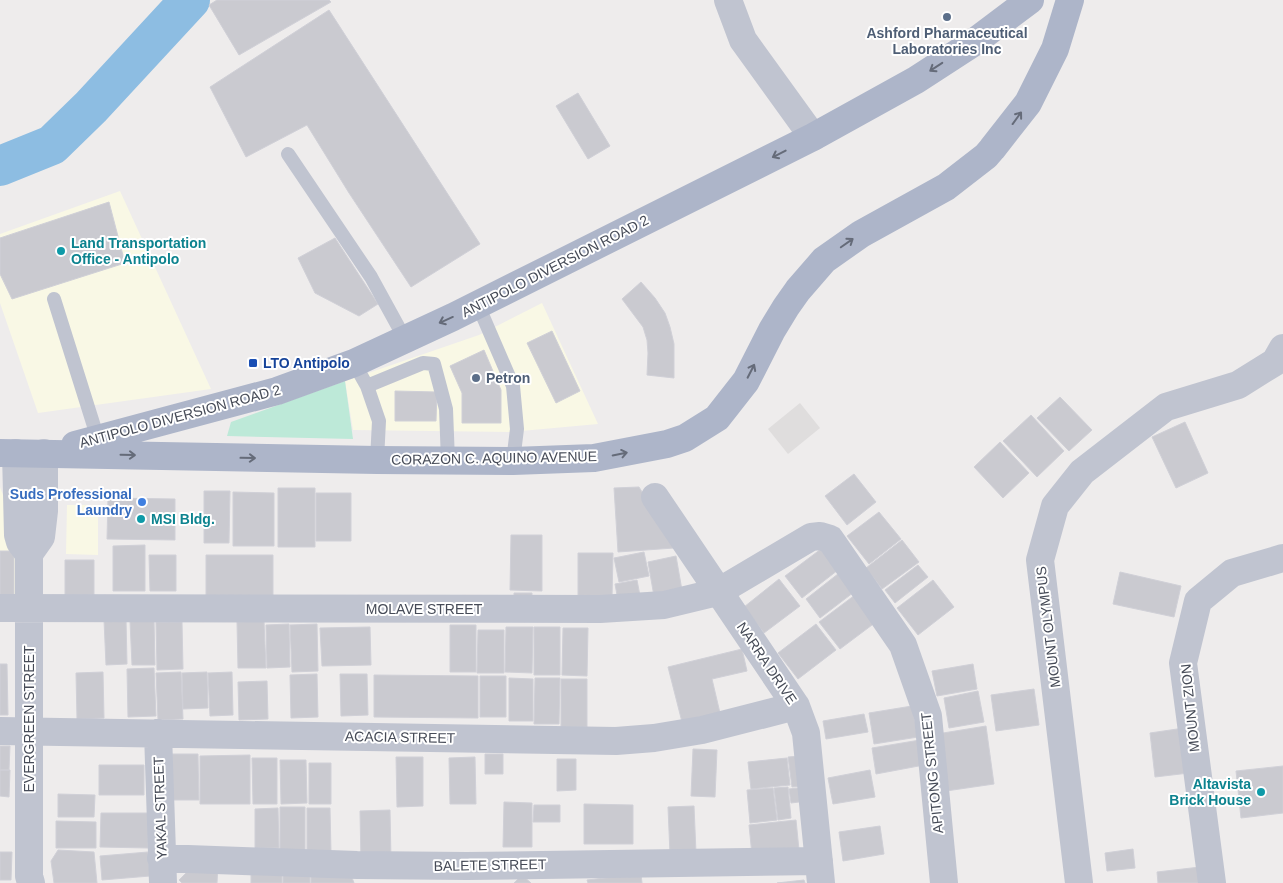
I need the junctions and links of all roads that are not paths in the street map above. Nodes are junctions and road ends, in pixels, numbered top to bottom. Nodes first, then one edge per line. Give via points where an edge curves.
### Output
1 (728, 0) edge
2 (1025, 5) edge
3 (1067, 12) edge
4 (813, 137) junction
5 (288, 154) dead end
6 (54, 299) dead end
7 (478, 305) junction
8 (404, 339) junction
9 (1283, 348) edge
10 (354, 363) junction
11 (367, 386) junction
12 (191, 414) junction
13 (98, 439) junction
14 (8, 453) edge
15 (44, 453) junction
16 (200, 457) junction
17 (377, 460) junction
18 (448, 461) junction
19 (513, 461) junction
20 (655, 497) dead end
21 (31, 511) junction
22 (830, 539) joint
23 (1283, 558) edge
24 (718, 592) junction
25 (0, 608) edge
26 (29, 608) junction
27 (796, 706) junction
28 (0, 731) edge
29 (29, 732) junction
30 (158, 733) junction
31 (162, 870) edge
32 (820, 872) edge
33 (564, 873) edge
34 (693, 873) edge
35 (360, 874) edge
36 (31, 883) edge
37 (944, 883) edge
38 (1079, 883) edge
39 (1212, 883) edge

1 - 4 street via 743,40
2 - 3 main road, ANTIPOLO DIVERSION ROAD 2 via 1045,1
2 -> 4 main road, ANTIPOLO DIVERSION ROAD 2 via 916,80
19 -> 3 main road, CORAZON C. AQUINO AVENUE via 594,458 643,450 685,438 717,418 746,381 786,307 824,260 860,234 946,187 992,149 1028,103 1055,49
4 -> 7 main road, ANTIPOLO DIVERSION ROAD 2
5 - 8 lane via 371,278
6 - 13 lane
7 -> 8 main road, ANTIPOLO DIVERSION ROAD 2
7 - 19 lane via 513,386 517,429
8 - 10 main road, ANTIPOLO DIVERSION ROAD 2
9 - 38 street, MOUNT OLYMPUS via 1275,362 1238,385 1166,407 1082,472 1055,506 1040,560
10 - 11 lane
10 - 12 main road, ANTIPOLO DIVERSION ROAD 2 via 277,391
11 - 17 lane via 379,421
11 - 18 lane via 423,363 434,364 446,409
12 - 13 main road, ANTIPOLO DIVERSION ROAD 2
12 - 16 main road via 168,430 167,447
13 - 15 main road, ANTIPOLO DIVERSION ROAD 2
14 - 15 main road, CORAZON C. AQUINO AVENUE
14 - 21 street
15 -> 16 main road, CORAZON C. AQUINO AVENUE
15 - 21 street
16 -> 17 main road, CORAZON C. AQUINO AVENUE
17 - 18 main road, CORAZON C. AQUINO AVENUE
18 - 19 main road, CORAZON C. AQUINO AVENUE
20 - 24 street, NARRA DRIVE
21 - 26 street, EVERGREEN STREET via 41,537 30,554
22 - 24 street, MOLAVE STREET via 811,537
22 - 37 street, APITONG STREET via 903,644 928,716
23 - 39 street, MOUNT ZION via 1232,573 1198,601 1183,663
24 - 26 street, MOLAVE STREET via 664,605 600,609
24 - 27 street, NARRA DRIVE
25 - 26 street, MOLAVE STREET
26 - 29 street, EVERGREEN STREET
27 - 30 street, ACACIA STREET via 702,730 616,741
27 - 32 street, NARRA DRIVE via 806,733
28 - 29 street, ACACIA STREET
29 - 30 street, ACACIA STREET
29 - 36 street, EVERGREEN STREET
30 - 31 street, YAKAL STREET
31 - 35 street, BALETE STREET
32 - 34 street, BALETE STREET
33 - 34 street, BALETE STREET
33 - 35 street, BALETE STREET via 467,866

